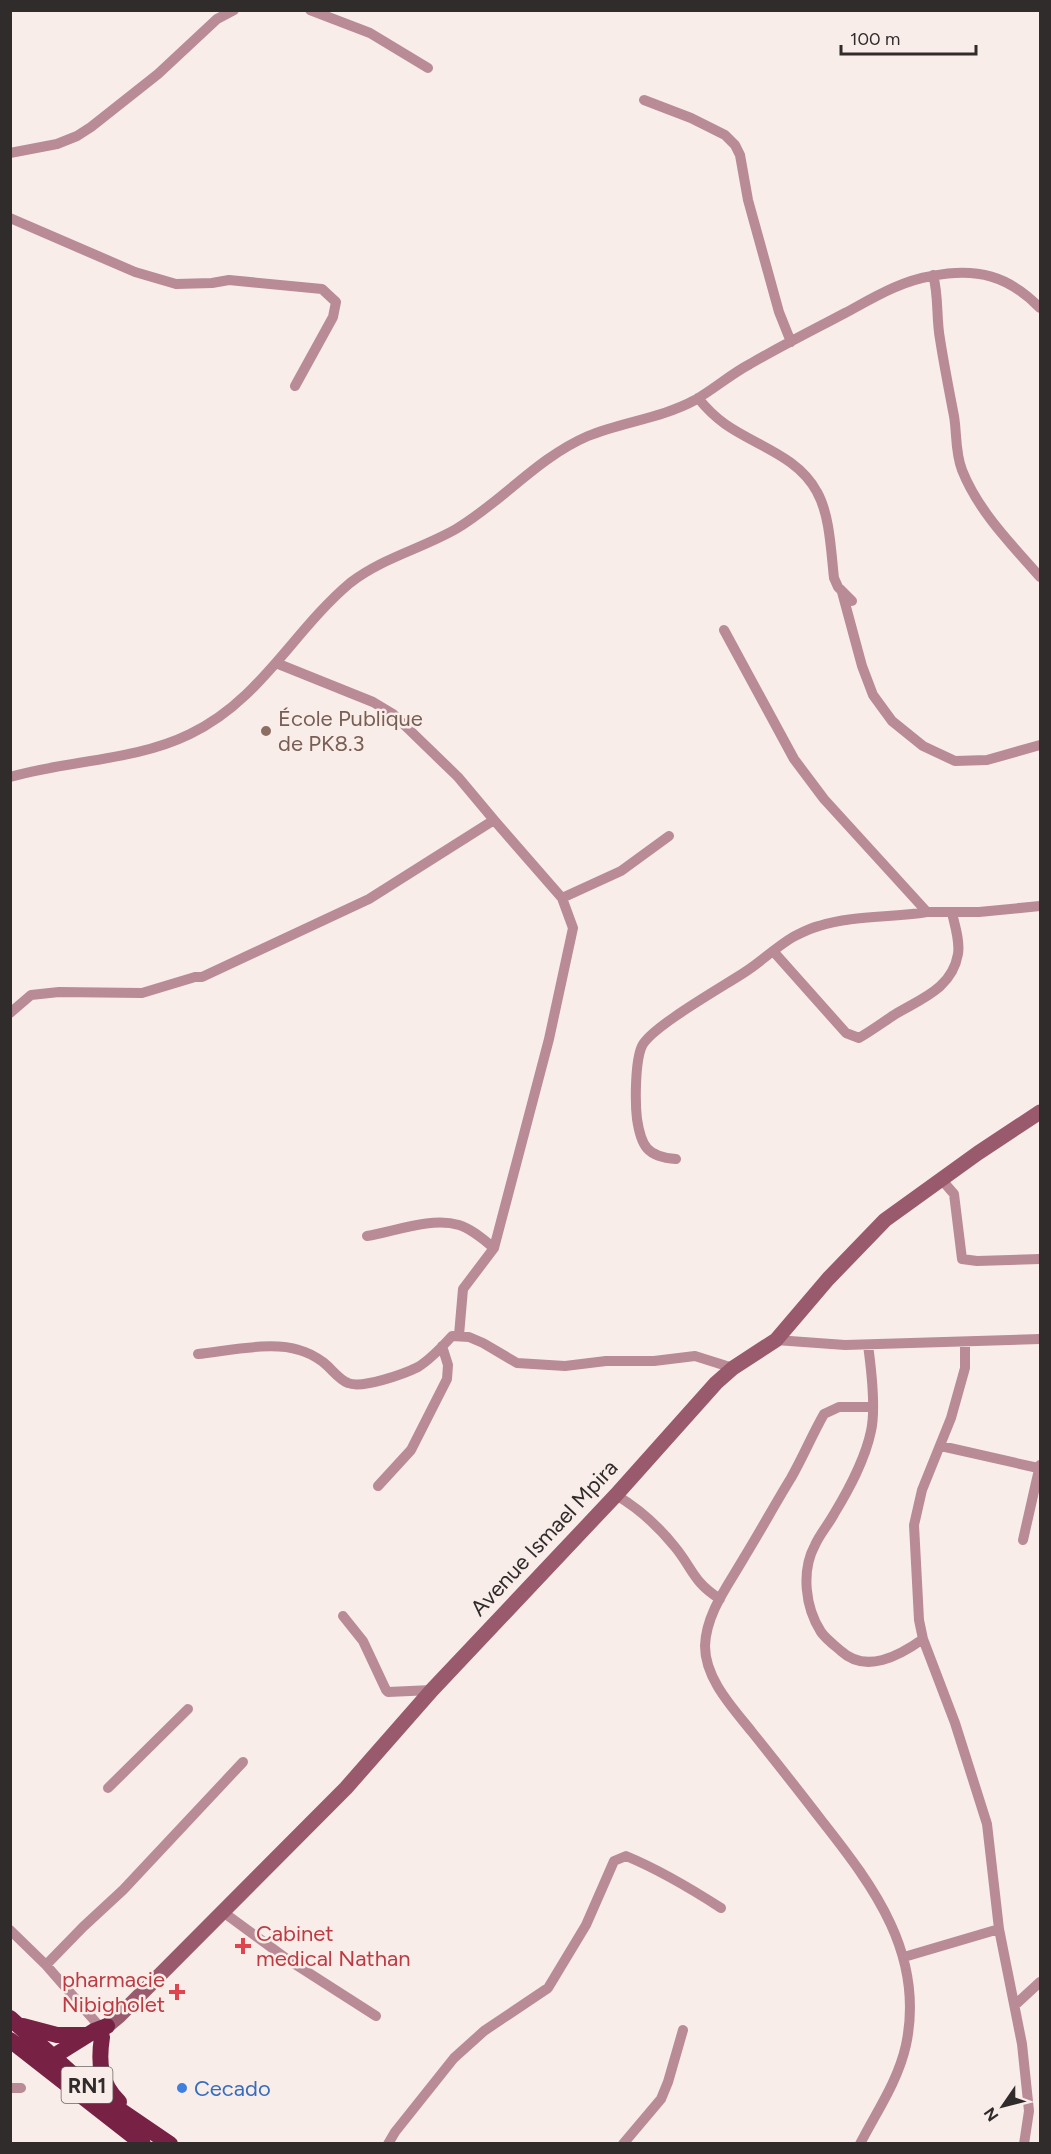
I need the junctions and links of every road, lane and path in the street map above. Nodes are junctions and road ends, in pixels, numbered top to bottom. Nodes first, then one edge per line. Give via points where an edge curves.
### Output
1 (234, 10) edge
2 (310, 10) edge
3 (428, 68) dead end
4 (644, 100) dead end
5 (10, 153) edge
6 (10, 218) edge
7 (933, 275) junction
8 (1041, 308) edge
9 (791, 342) junction
10 (295, 386) dead end
11 (698, 398) junction
12 (1041, 577) edge
13 (842, 592) junction
14 (852, 601) dead end
15 (724, 630) dead end
16 (276, 663) junction
17 (1041, 745) edge
18 (10, 777) edge
19 (494, 820) junction
20 (669, 836) dead end
21 (562, 898) junction
22 (1041, 906) edge
23 (927, 912) junction
24 (952, 913) junction
25 (773, 951) junction
26 (10, 1013) edge
27 (1041, 1112) edge
28 (676, 1159) dead end
29 (941, 1179) junction
30 (367, 1236) dead end
31 (494, 1248) junction
32 (1041, 1259) edge
33 (459, 1335) junction
34 (1041, 1339) edge
35 (776, 1340) junction
36 (965, 1342) junction
37 (868, 1345) junction
38 (442, 1346) junction
39 (198, 1354) dead end
40 (733, 1368) junction
41 (872, 1407) junction
42 (941, 1446) junction
43 (1039, 1466) edge
44 (378, 1486) dead end
45 (616, 1495) junction
46 (1023, 1540) dead end
47 (720, 1599) junction
48 (343, 1616) dead end
49 (923, 1639) junction
50 (432, 1690) junction
51 (188, 1709) dead end
52 (243, 1762) dead end
53 (108, 1788) dead end
54 (721, 1908) dead end
55 (223, 1912) junction
56 (999, 1929) junction
57 (10, 1930) edge
58 (904, 1957) junction
59 (46, 1965) junction
60 (1041, 1982) edge
61 (1016, 2005) junction
62 (376, 2016) dead end
63 (14, 2021) edge
64 (683, 2030) dead end
65 (99, 2031) junction
66 (10, 2040) edge
67 (52, 2065) junction
68 (143, 2126) junction
69 (143, 2144) edge
70 (170, 2144) edge
71 (388, 2144) edge
72 (623, 2144) edge
73 (860, 2144) edge
74 (1024, 2144) edge

1 - 5 street via 77,136
2 - 3 street via 370,33
4 - 9 street via 691,118 725,135 735,145 779,312
6 - 10 street via 135,272 176,284 229,280 322,289 336,303 333,317
7 - 8 street via 991,275 1008,282
7 - 9 street via 888,290
7 - 12 street via 956,451 962,470 989,516
9 - 11 street via 748,364
11 - 13 street via 711,413 782,456 808,479 823,508 834,578
11 - 16 street via 570,445 456,529 367,572 323,609
13 - 14 street
13 - 17 street via 873,695 892,721 923,746 955,761 987,760
15 - 23 street via 794,759 824,799
16 - 18 street via 237,705 190,734 141,750
16 - 19 street via 373,702 393,714 458,777
19 - 21 street
19 - 26 street via 369,899 202,977 142,993 32,995
20 - 21 street via 621,871
21 - 31 street via 573,928 568,957
22 - 24 street
23 - 24 street
23 - 25 street via 816,926
24 - 25 street via 958,954 948,979 936,991 859,1038 846,1033
25 - 28 street via 662,1026 642,1044 638,1068 640,1136 649,1152
27 - 29 main road, Avenue Ismael Mpira
29 - 32 street via 954,1194 962,1259
29 - 35 main road, Avenue Ismael Mpira via 864,1240
30 - 31 street via 444,1223 460,1226
31 - 33 street via 463,1289
33 - 38 street
33 - 40 street via 483,1342 517,1363 565,1366 695,1356
34 - 36 street
35 - 37 street
35 - 40 main road, Avenue Ismael Mpira
36 - 37 street
36 - 42 street via 965,1368
37 - 41 street
38 - 39 street via 419,1366 361,1385 343,1381 324,1362 297,1349 259,1347
38 - 44 street via 448,1365 447,1379 411,1450
40 - 45 main road, Avenue Ismael Mpira
41 - 47 street via 839,1407 824,1414
41 - 49 street via 872,1429 865,1449 808,1563 808,1599 822,1633 847,1657 864,1663 881,1661
42 - 43 street
42 - 49 street via 922,1491 914,1525
43 - 46 street
45 - 47 street via 662,1531 692,1575
45 - 50 main road, Avenue Ismael Mpira
47 - 58 street via 705,1648 715,1681 862,1875 888,1915
48 - 50 street via 363,1641 388,1692
49 - 56 street via 984,1813
50 - 55 main road, Avenue Ismael Mpira via 346,1788
51 - 53 street
52 - 59 street via 123,1890
54 - 71 street via 657,1869 626,1856 614,1861 586,1925 549,1988 484,2031 454,2058
55 - 62 street
55 - 65 main road, Avenue Ismael Mpira
56 - 58 street
56 - 61 street
57 - 59 street
58 - 73 street via 910,2002 906,2045 890,2089
59 - 65 street
60 - 61 street
61 - 74 street via 1029,2111
63 - 65 highway via 65,2036
63 - 67 highway, RN1
64 - 72 street via 661,2099
65 - 67 highway
65 - 68 highway via 103,2080 112,2096
66 - 67 highway, RN1
67 - 68 highway, RN1
67 - 69 highway, RN1
68 - 70 highway, RN1

